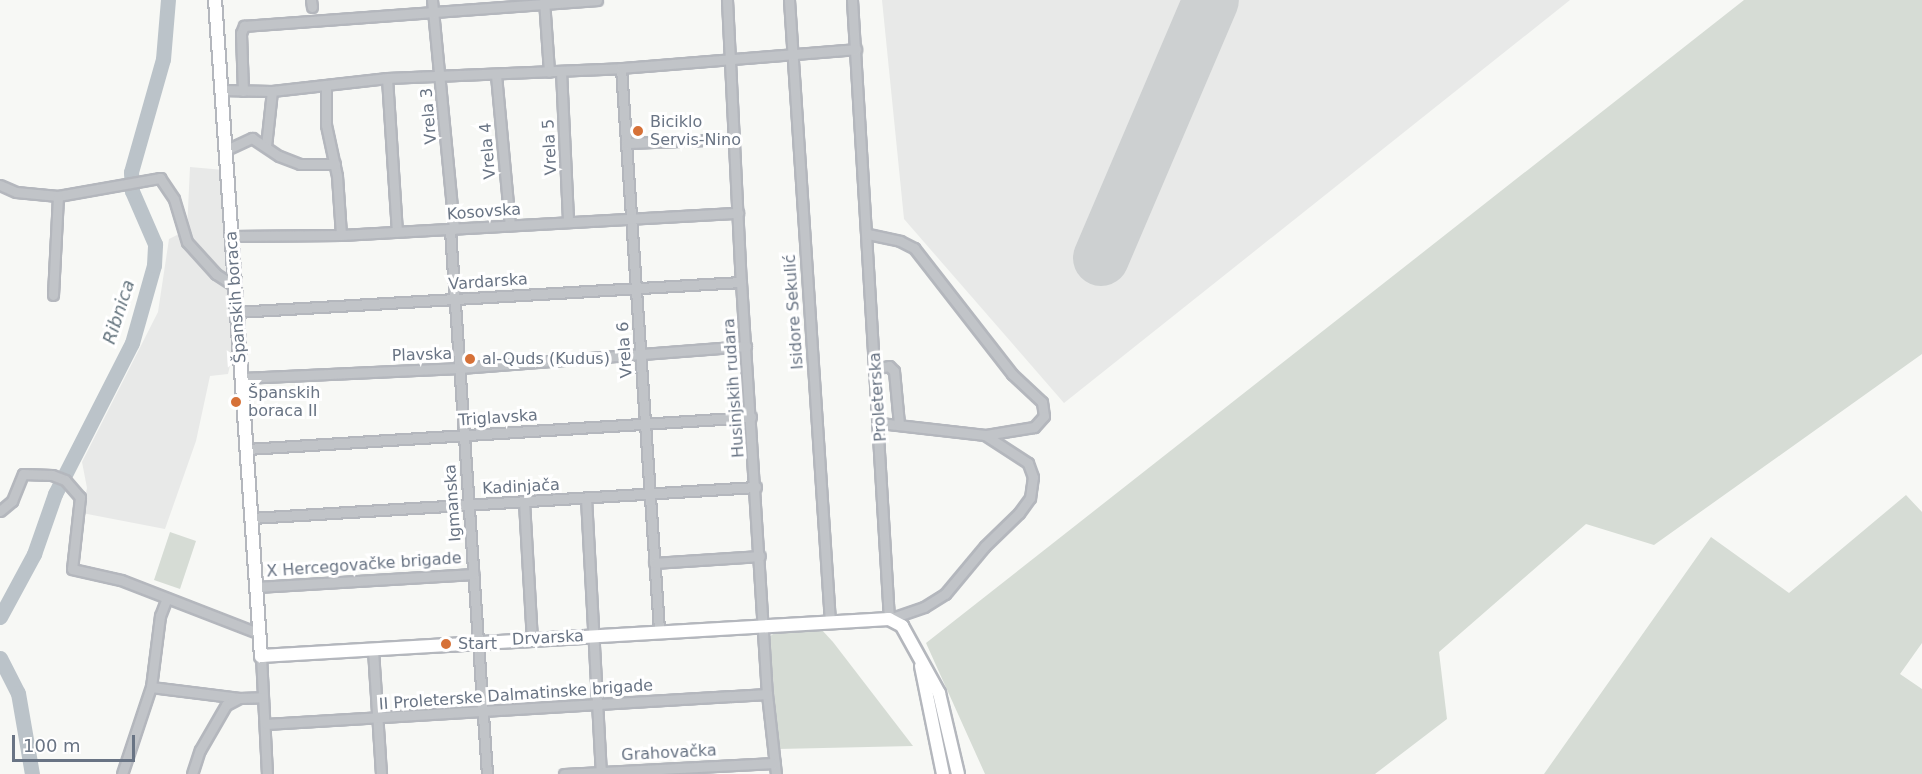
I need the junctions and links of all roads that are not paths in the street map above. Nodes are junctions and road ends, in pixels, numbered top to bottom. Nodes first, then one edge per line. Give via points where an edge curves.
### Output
1 (215, 0) edge
2 (597, 0) edge
3 (727, 0) edge
4 (789, 0) edge
5 (852, 0) edge
6 (544, 1) edge
7 (432, 5) edge
8 (855, 49) junction
9 (792, 54) junction
10 (731, 60) junction
11 (621, 68) junction
12 (561, 71) junction
13 (549, 72) junction
14 (496, 75) junction
15 (441, 77) junction
16 (387, 78) junction
17 (326, 87) junction
18 (221, 90) junction
19 (243, 91) junction
20 (272, 91) junction
21 (734, 139) junction
22 (626, 143) junction
23 (266, 146) junction
24 (226, 150) junction
25 (335, 165) junction
26 (0, 185) edge
27 (58, 196) junction
28 (738, 213) junction
29 (631, 218) junction
30 (568, 222) junction
31 (510, 225) junction
32 (452, 230) junction
33 (398, 232) junction
34 (868, 234) junction
35 (341, 235) junction
36 (232, 236) junction
37 (741, 282) junction
38 (236, 287) junction
39 (636, 287) junction
40 (53, 295) dead end
41 (456, 300) junction
42 (236, 312) junction
43 (746, 346) junction
44 (640, 355) junction
45 (460, 368) junction
46 (877, 368) junction
47 (242, 378) junction
48 (751, 417) junction
49 (645, 423) junction
50 (880, 423) junction
51 (899, 424) junction
52 (464, 435) junction
53 (985, 435) junction
54 (248, 449) junction
55 (756, 487) junction
56 (650, 494) junction
57 (586, 498) junction
58 (524, 502) junction
59 (469, 505) junction
60 (0, 511) edge
61 (251, 518) junction
62 (760, 556) junction
63 (654, 563) junction
64 (474, 574) junction
65 (257, 587) junction
66 (167, 598) junction
67 (889, 619) junction
68 (830, 622) junction
69 (763, 623) junction
70 (659, 630) junction
71 (260, 634) junction
72 (594, 635) junction
73 (532, 639) junction
74 (479, 642) junction
75 (373, 650) junction
76 (261, 657) junction
77 (920, 658) junction
78 (151, 687) junction
79 (767, 694) junction
80 (263, 697) junction
81 (238, 698) junction
82 (597, 704) junction
83 (483, 712) junction
84 (378, 719) junction
85 (266, 724) junction
86 (775, 763) junction
87 (601, 772) edge
88 (122, 774) edge
89 (192, 774) edge
90 (267, 774) edge
91 (381, 774) edge
92 (487, 774) edge
93 (564, 774) edge
94 (776, 774) edge
95 (943, 774) edge
96 (958, 774) edge

1 - 18 main road, Španskih boraca
2 - 6 street
3 - 10 street, Husinjskih rudara
4 - 9 street, Isidore Sekulić
5 - 8 street, Proleterska
6 - 7 street
6 - 13 street
7 - 15 street, Vrela 3
7 - 19 street via 244,26
8 - 9 street
8 - 34 street, Proleterska
9 - 10 street
9 - 68 street, Isidore Sekulić
10 - 11 street
10 - 21 street, Husinjskih rudara
11 - 12 street
11 - 22 street, Vrela 6
12 - 13 street
12 - 30 street, Vrela 5
13 - 14 street
14 - 15 street
14 - 31 street, Vrela 4
15 - 16 street
15 - 32 street, Vrela 3
16 - 17 street
16 - 33 street
17 - 20 street
17 - 25 street via 326,125
18 - 19 street
18 - 24 main road, Španskih boraca
19 - 20 street
20 - 23 street
21 - 22 street
21 - 28 street, Husinjskih rudara
22 - 29 street, Vrela 6
23 - 24 street via 252,138
23 - 25 street via 300,164
24 - 36 main road, Španskih boraca
25 - 35 street
26 - 27 street via 16,192
27 - 38 street via 155,176 164,181 188,242 216,274
27 - 40 street
28 - 29 street, Kosovska
28 - 37 street, Husinjskih rudara
29 - 30 street, Kosovska
29 - 39 street, Vrela 6
30 - 31 street, Kosovska
31 - 32 street, Kosovska
32 - 33 street, Kosovska
32 - 41 street, Igmanska
33 - 35 street, Kosovska
34 - 46 street, Proleterska
34 - 53 street via 914,248 1012,374 1042,402 1044,416 1038,424
35 - 36 street, Kosovska
36 - 38 main road, Španskih boraca
37 - 39 street, Vardarska
37 - 43 street, Husinjskih rudara
38 - 42 main road, Španskih boraca
39 - 41 street, Vardarska
39 - 44 street, Vrela 6
41 - 42 street, Vardarska
41 - 45 street, Igmanska
42 - 47 main road, Španskih boraca
43 - 44 street, Plavska
43 - 48 street, Husinjskih rudara
44 - 45 street, Plavska
44 - 49 street, Vrela 6
45 - 47 street, Plavska
45 - 52 street, Igmanska
46 - 50 street, Proleterska
46 - 51 street via 890,366 894,371
47 - 54 main road, Španskih boraca
48 - 49 street, Triglavska
48 - 55 street, Husinjskih rudara
49 - 52 street, Triglavska
49 - 56 street, Vrela 6
50 - 51 street
50 - 67 street, Proleterska
51 - 53 street
52 - 54 street, Triglavska
52 - 59 street, Igmanska
53 - 67 street via 1032,466 1033,486 1025,506 945,594 924,607
54 - 61 main road, Španskih boraca
55 - 56 street, Kadinjača
55 - 62 street, Husinjskih rudara
56 - 57 street, Kadinjača
56 - 63 street, Vrela 6
57 - 58 street, Kadinjača
57 - 72 street
58 - 59 street, Kadinjača
58 - 73 street
59 - 61 street, Kadinjača
59 - 64 street, Igmanska
60 - 66 street via 12,501 23,474 52,475 65,480 80,496 72,568 121,580
61 - 65 main road, Španskih boraca
62 - 63 street
62 - 69 street, Husinjskih rudara
63 - 70 street, Vrela 6
64 - 65 street, X Hercegovačke brigade
64 - 74 street, Igmanska
65 - 71 main road, Španskih boraca
66 - 71 street
66 - 78 street via 160,616
67 - 68 main road
67 - 77 main road via 903,626
68 - 69 main road
69 - 70 main road, Drvarska
69 - 79 street, Husinjskih rudara
70 - 72 main road, Drvarska
71 - 76 main road, Španskih boraca
72 - 73 main road, Drvarska
72 - 82 street
73 - 74 main road, Drvarska
74 - 75 main road, Drvarska
74 - 83 street, Igmanska
75 - 76 main road, Drvarska
75 - 84 street
76 - 80 street, Španskih boraca
77 - 95 main road
77 - 96 main road via 939,693
78 - 81 street
78 - 88 street
79 - 82 street, II Proleterske Dalmatinske brigade
79 - 86 street, Husinjskih rudara
80 - 81 street
80 - 85 street, Španskih boraca
81 - 89 street via 226,705 200,750
82 - 83 street, II Proleterske Dalmatinske brigade
82 - 87 street
83 - 84 street, II Proleterske Dalmatinske brigade
83 - 92 street, Igmanska
84 - 85 street, II Proleterske Dalmatinske brigade
84 - 91 street
85 - 90 street, Španskih boraca
86 - 87 street, Grahovačka
86 - 94 street, Husinjskih rudara
87 - 93 street, Grahovačka

